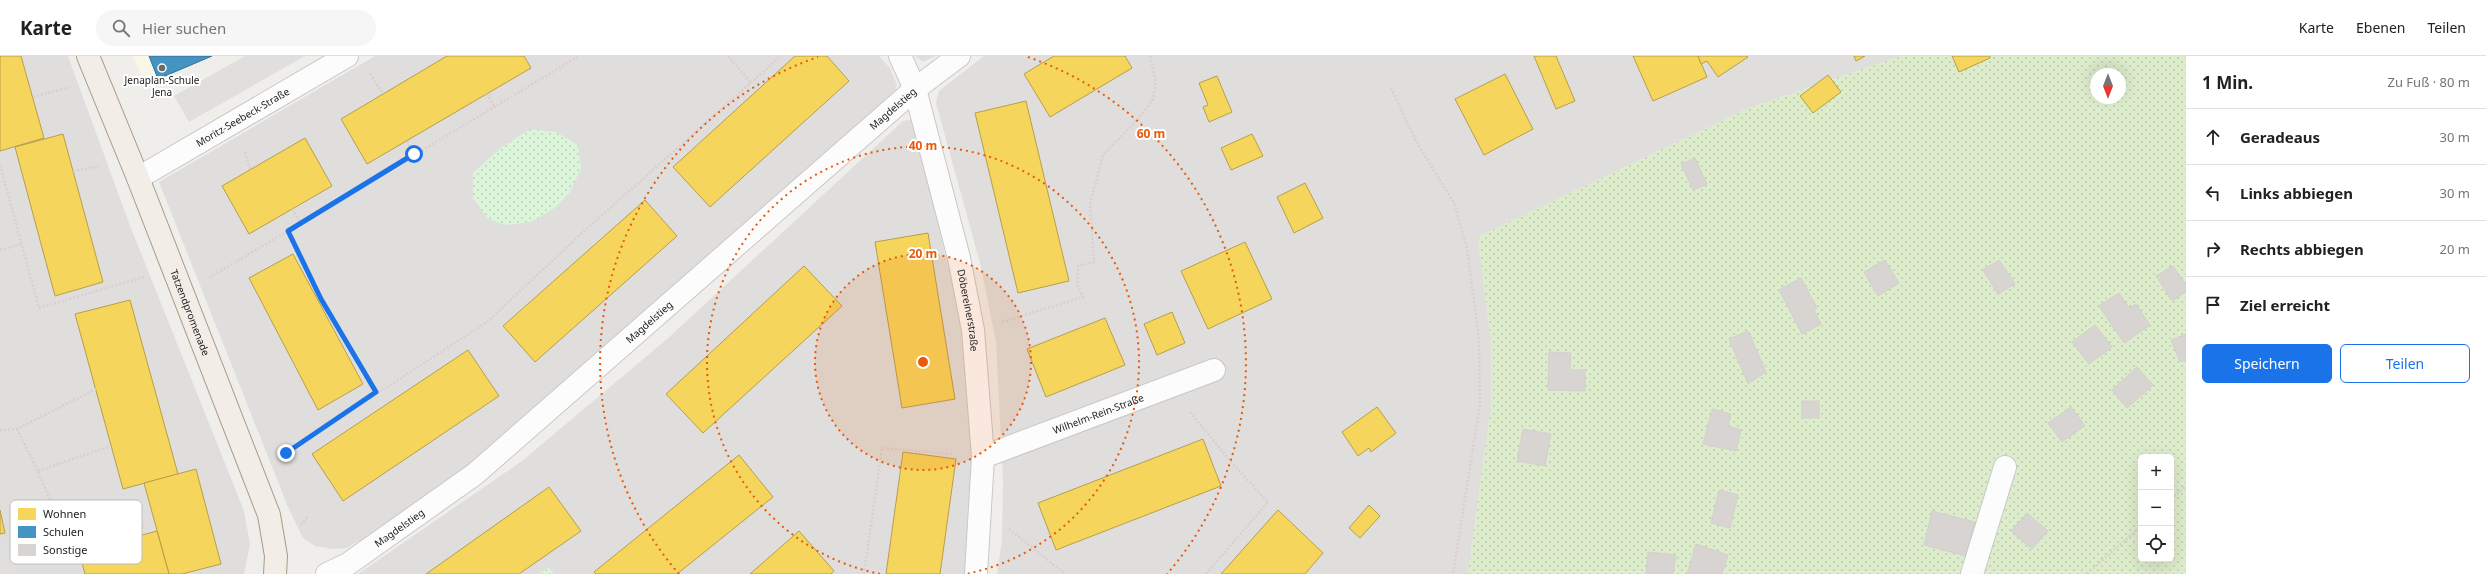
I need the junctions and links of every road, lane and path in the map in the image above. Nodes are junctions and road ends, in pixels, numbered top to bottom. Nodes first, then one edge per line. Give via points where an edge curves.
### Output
1 (88, 56) edge
2 (347, 56) edge
3 (579, 56) edge
4 (728, 56) edge
5 (781, 56) edge
6 (900, 56) edge
7 (959, 56) edge
8 (1150, 56) edge
9 (375, 82) dead end
10 (751, 83) junction
11 (69, 87) dead end
12 (1391, 88) dead end
13 (916, 89) junction
14 (383, 94) dead end
15 (487, 94) dead end
16 (33, 97) dead end
17 (494, 106) junction
18 (407, 141) dead end
19 (243, 146) dead end
20 (414, 154) junction
21 (0, 165) edge
22 (101, 165) dead end
23 (250, 170) dead end
24 (73, 171) dead end
25 (138, 178) junction
26 (292, 209) dead end
27 (301, 223) junction
28 (288, 231) junction
29 (22, 244) junction
30 (0, 250) edge
31 (146, 276) dead end
32 (209, 277) dead end
33 (996, 324) dead end
34 (1214, 370) dead end
35 (1171, 388) junction
36 (96, 389) dead end
37 (376, 392) junction
38 (17, 429) junction
39 (0, 430) edge
40 (108, 447) dead end
41 (286, 453) dead end
42 (983, 457) junction
43 (2005, 467) dead end
44 (38, 471) junction
45 (2186, 486) edge
46 (2174, 496) edge
47 (50, 500) edge
48 (145, 525) dead end
49 (142, 526) edge
50 (2138, 529) edge
51 (1012, 531) dead end
52 (275, 574) edge
53 (327, 574) edge
54 (864, 574) edge
55 (976, 574) edge
56 (1065, 574) edge
57 (1206, 574) edge
58 (1453, 574) edge
59 (1972, 574) edge
60 (2087, 574) edge

1 - 25 main road, Tatzendpromenade
2 - 25 street, Moritz-Seebeck-Straße
3 - 17 path
4 - 10 path
5 - 10 path
6 - 13 street, Döbereinerstraße
7 - 13 street, Magdelstieg
8 - 33 path via 1156,83 1154,99 1103,155 1090,204 1094,262 1078,266 1077,285 1083,297
9 - 14 path
10 - 37 path via 581,234 487,322
11 - 16 path
12 - 58 path via 1416,141 1454,203 1467,248 1478,333 1480,404
13 - 42 street, Döbereinerstraße via 959,258 973,330
13 - 53 street, Magdelstieg via 475,474 348,564
15 - 17 path
17 - 20 path
18 - 20 path
19 - 23 path
20 - 27 path
21 - 29 path
22 - 24 path
25 - 52 main road, Tatzendpromenade via 269,515 276,556
26 - 27 path
27 - 28 path
28 - 32 path
28 - 37 path via 321,299
29 - 30 path
29 - 31 path via 39,308
34 - 35 street, Wilhelm-Rein-Straße
35 - 42 street, Wilhelm-Rein-Straße
35 - 57 path via 1232,463 1268,502
36 - 38 path
37 - 41 path
38 - 39 path
38 - 44 path
40 - 44 path
42 - 54 path via 882,448
42 - 55 street, Döbereinerstraße
43 - 59 street
44 - 47 path
45 - 46 path
48 - 49 path
50 - 60 path
51 - 56 path

